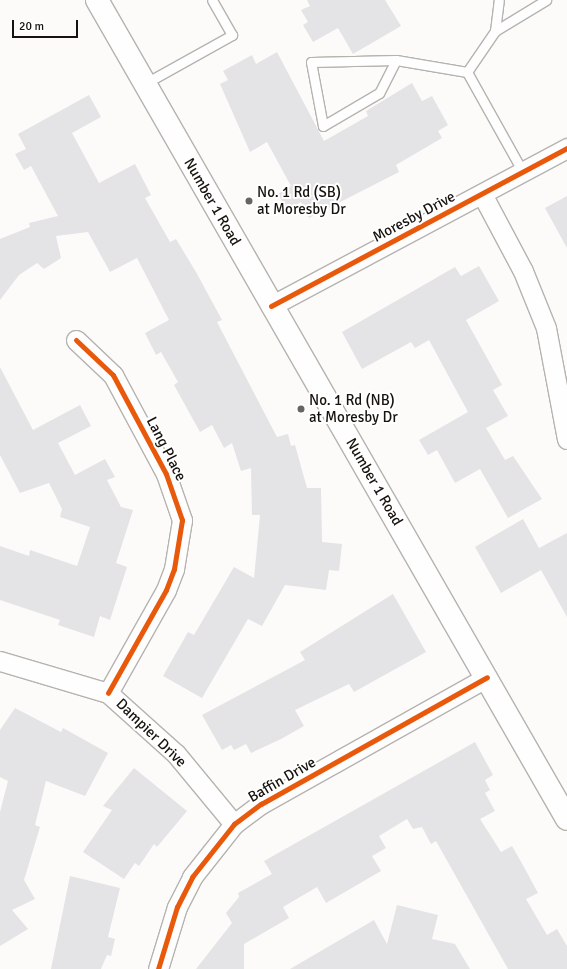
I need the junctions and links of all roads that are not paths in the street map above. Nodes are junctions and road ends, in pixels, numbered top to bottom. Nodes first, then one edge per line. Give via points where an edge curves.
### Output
1 (97, 0) edge
2 (212, 0) edge
3 (499, 0) edge
4 (546, 0) edge
5 (495, 31) junction
6 (396, 60) junction
7 (467, 72) junction
8 (144, 84) junction
9 (567, 148) edge
10 (523, 172) junction
11 (482, 194) junction
12 (271, 306) junction
13 (76, 340) dead end
14 (567, 439) edge
15 (0, 661) edge
16 (487, 677) junction
17 (108, 692) junction
18 (567, 819) edge
19 (234, 824) junction
20 (158, 969) edge

1 - 8 main road, Number 1 Road
2 - 8 lane via 232,35
3 - 5 lane
4 - 5 lane
5 - 7 lane
6 - 6 lane via 311,62 323,126 379,93
6 - 7 lane
7 - 10 lane
8 - 12 main road, Number 1 Road
9 - 10 street, Moresby Drive
10 - 11 street, Moresby Drive
11 - 12 street, Moresby Drive
11 - 14 street via 523,271 542,315
12 - 16 main road, Number 1 Road
13 - 17 street, Lang Place via 112,375 166,474 182,520 174,569 166,590
15 - 17 street, Dampier Drive
16 - 18 main road, Number 1 Road
16 - 19 street, Baffin Drive via 261,804
17 - 19 street, Dampier Drive via 176,754
19 - 20 street, Baffin Drive via 192,877 177,907

